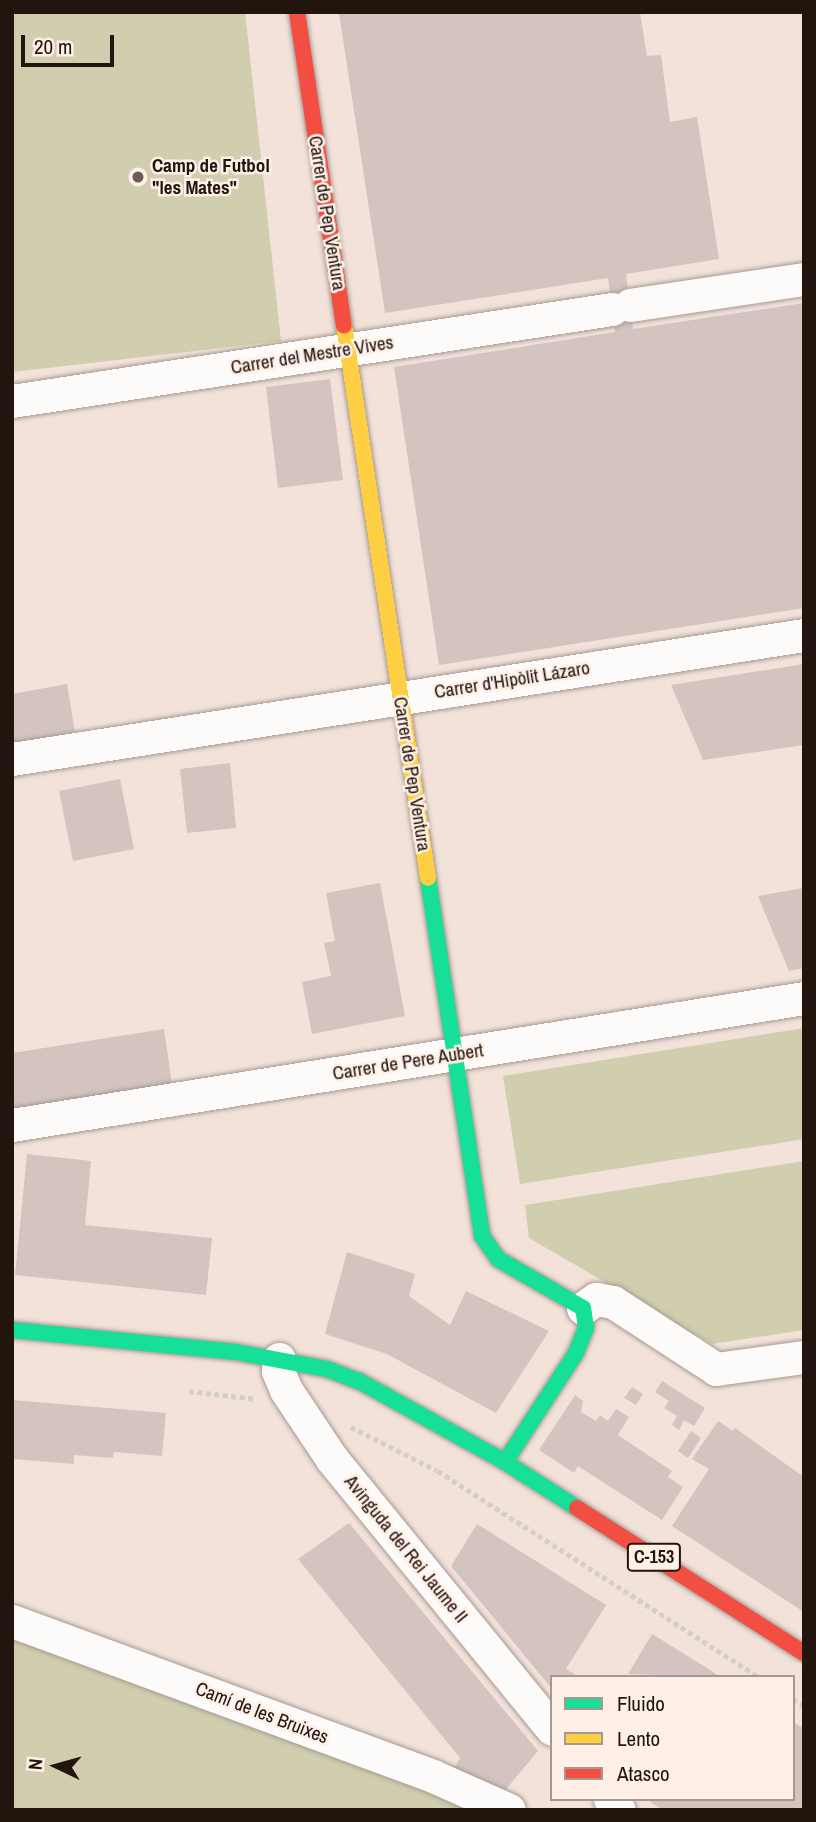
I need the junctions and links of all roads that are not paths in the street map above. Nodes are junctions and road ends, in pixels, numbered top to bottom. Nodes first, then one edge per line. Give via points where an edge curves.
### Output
1 (297, 12) edge
2 (804, 279) edge
3 (347, 350) junction
4 (12, 401) edge
5 (804, 635) edge
6 (400, 698) junction
7 (12, 759) edge
8 (804, 998) edge
9 (456, 1054) junction
10 (12, 1125) edge
11 (583, 1308) junction
12 (12, 1331) edge
13 (804, 1357) edge
14 (279, 1359) junction
15 (505, 1462) junction
16 (12, 1621) edge
17 (804, 1653) edge
18 (550, 1727) edge
19 (509, 1810) edge

1 - 3 street, Carrer de Pep Ventura
2 - 3 street, Carrer del Mestre Vives
3 - 4 street, Carrer del Mestre Vives
3 - 6 street, Carrer de Pep Ventura
5 - 6 street, Carrer d'Hipòlit Lázaro
6 - 7 street, Carrer d'Hipòlit Lázaro
6 - 9 street, Carrer de Pep Ventura
8 - 9 street, Carrer de Pere Aubert
9 - 10 street, Carrer de Pere Aubert
9 - 11 street, Carrer de Pep Ventura via 482,1236 498,1259
11 - 13 street via 596,1299 613,1302 716,1369
11 - 15 street via 586,1328 576,1353
12 - 14 street, C-153
14 - 15 street, C-153 via 327,1369 368,1385
14 - 18 street, Avinguda del Rei Jaume II via 278,1371 296,1406 332,1459
15 - 17 street, C-153
16 - 19 street, Camí de les Bruixes via 433,1776

